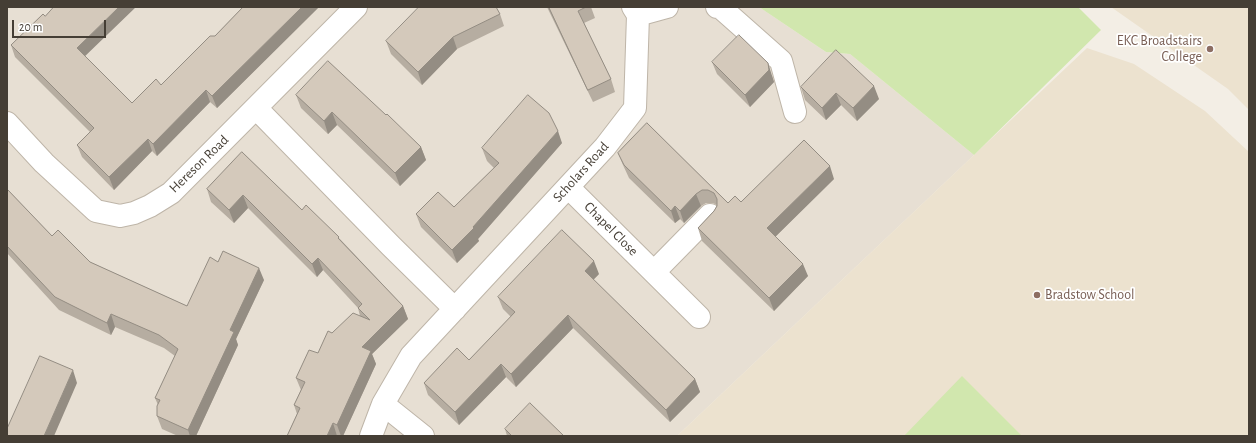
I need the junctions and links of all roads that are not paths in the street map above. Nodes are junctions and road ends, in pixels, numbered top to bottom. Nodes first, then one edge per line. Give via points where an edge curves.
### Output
1 (356, 7) edge
2 (667, 7) edge
3 (717, 7) edge
4 (635, 11) edge
5 (256, 108) junction
6 (795, 112) dead end
7 (7, 123) edge
8 (568, 187) junction
9 (710, 215) edge
10 (654, 272) junction
11 (455, 309) junction
12 (699, 317) dead end
13 (383, 404) junction
14 (371, 436) edge
15 (423, 436) edge

1 - 5 street, Hereson Road
2 - 4 street
3 - 6 street via 780,61
4 - 8 street, Scholars Road via 635,108 605,147
5 - 7 street, Hereson Road via 171,193 150,206 120,216 96,211 44,163
5 - 11 street
8 - 10 street, Chapel Close
8 - 11 street, Scholars Road
9 - 10 street
10 - 12 street, Chapel Close
11 - 13 street, Scholars Road via 411,356
13 - 14 street, Scholars Road
13 - 15 street

